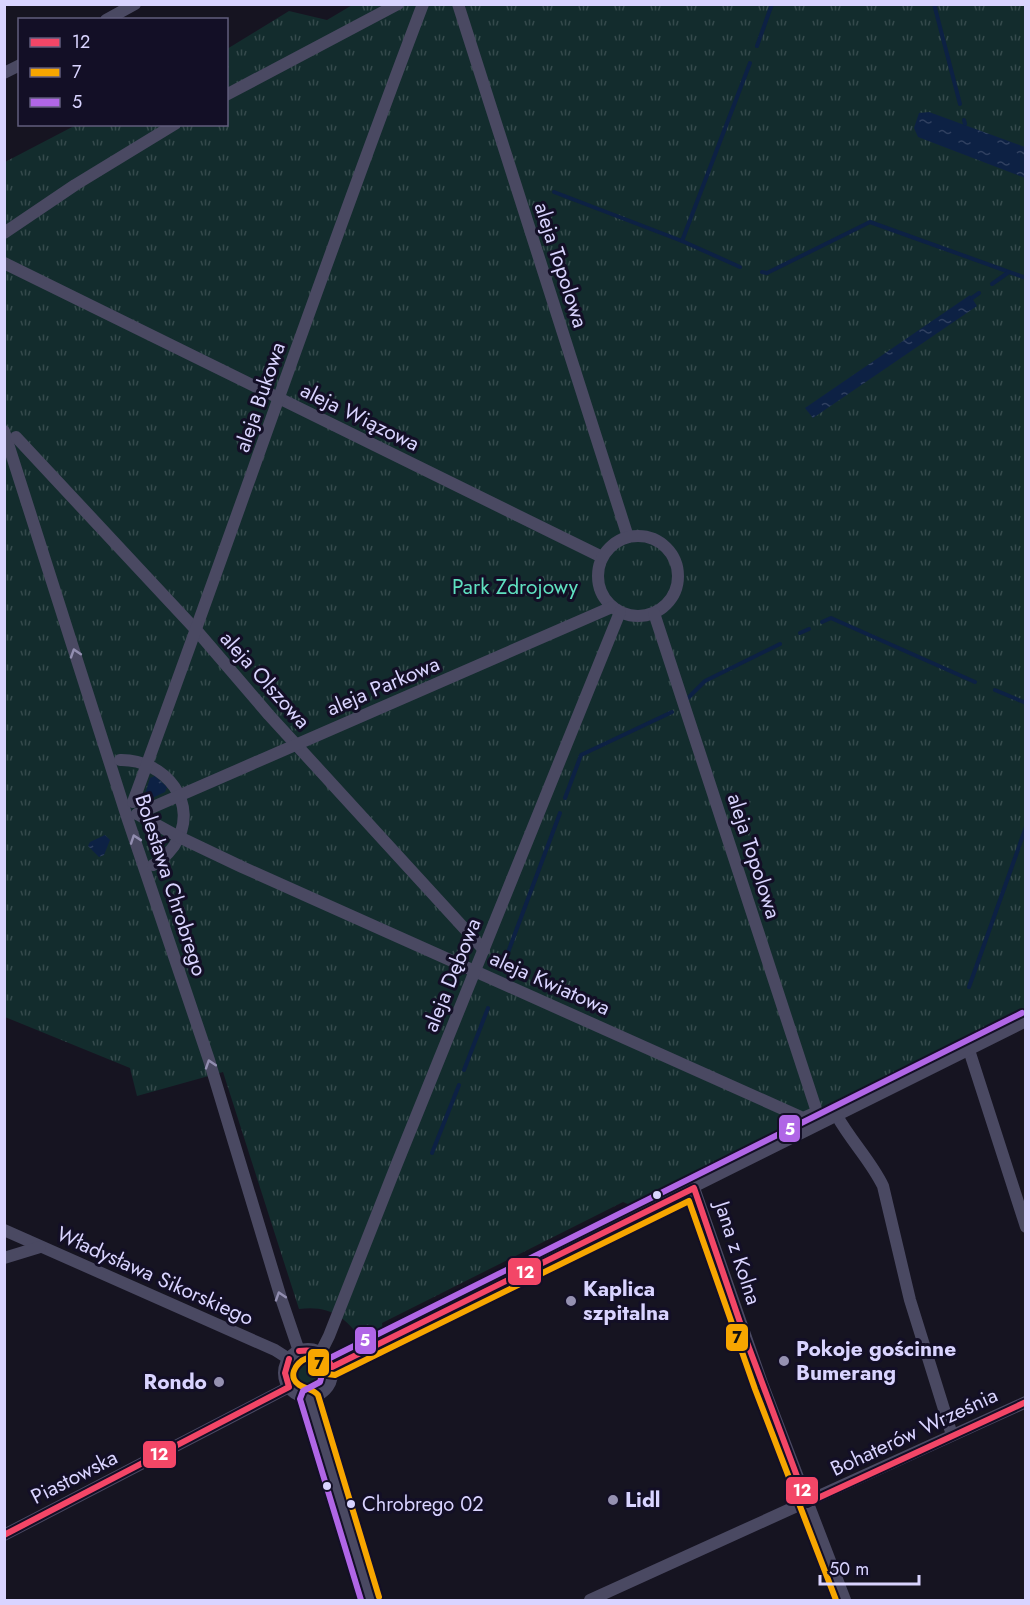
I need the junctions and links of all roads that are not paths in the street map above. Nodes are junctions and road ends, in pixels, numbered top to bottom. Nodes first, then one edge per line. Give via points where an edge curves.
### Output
1 (135, 4) edge
2 (398, 4) edge
3 (423, 4) edge
4 (458, 4) edge
5 (110, 18) edge
6 (18, 66) edge
7 (4, 73) edge
8 (228, 94) edge
9 (172, 126) edge
10 (4, 233) edge
11 (4, 263) edge
12 (280, 400) junction
13 (10, 434) edge
14 (628, 537) junction
15 (602, 557) junction
16 (616, 610) junction
17 (654, 613) junction
18 (197, 631) junction
19 (296, 744) junction
20 (120, 760) dead end
21 (147, 764) junction
22 (178, 796) junction
23 (135, 808) junction
24 (179, 837) junction
25 (153, 865) dead end
26 (484, 950) junction
27 (475, 971) junction
28 (1026, 1022) edge
29 (969, 1050) junction
30 (817, 1112) joint
31 (837, 1116) junction
32 (694, 1188) junction
33 (1026, 1227) edge
34 (4, 1230) edge
35 (40, 1247) junction
36 (4, 1258) edge
37 (321, 1352) junction
38 (294, 1355) junction
39 (332, 1367) junction
40 (289, 1387) junction
41 (309, 1398) junction
42 (1026, 1402) edge
43 (952, 1435) junction
44 (807, 1503) junction
45 (4, 1535) edge
46 (370, 1600) edge
47 (590, 1600) edge
48 (845, 1600) edge

1 - 5 street
2 - 8 street
3 - 12 street, aleja Bukowa
4 - 14 street, aleja Topolowa
6 - 7 street
9 - 10 street
11 - 12 street, aleja Wiązowa
12 - 15 street, aleja Wiązowa
12 - 18 street, aleja Bukowa
13 - 18 street, aleja Olszowa
38 -> 13 street, Bolesława Chrobrego via 278,1287 209,1060 127,817
14 - 15 street via 617,541
14 - 17 street via 653,538 675,560 675,592
15 - 16 street via 598,567 599,589
16 - 17 street via 631,616
16 - 19 street, aleja Parkowa
16 - 26 street, aleja Dębowa
17 - 30 street, aleja Topolowa
18 - 19 street, aleja Olszowa
18 - 21 street, aleja Bukowa
19 - 22 street, aleja Parkowa
19 - 26 street, aleja Olszowa
20 - 21 street
21 - 22 street via 166,776
21 - 23 street, aleja Bukowa
22 - 23 street, aleja Parkowa
22 - 24 street via 183,815
23 - 24 street, aleja Kwiatowa
24 - 25 street via 168,854
24 - 27 street, aleja Kwiatowa
26 - 27 street, aleja Dębowa
27 - 30 street, aleja Kwiatowa via 803,1118
27 - 37 street, aleja Dębowa
28 - 29 street
29 - 31 street
29 - 33 street
31 - 32 street
31 - 43 street via 883,1186 910,1300
32 - 39 street
32 - 44 street, Jana z Kolna
34 - 35 street, Władysława Sikorskiego
35 - 36 street
35 - 38 street, Władysława Sikorskiego
37 - 38 street via 308,1349
37 - 39 street
38 - 40 street via 285,1369
39 - 41 street via 332,1380 326,1390
40 - 41 street
40 - 45 street, Piastowska
41 - 46 street
42 - 43 street, Bohaterów Września
43 - 44 street, Bohaterów Września
44 - 47 street, Bohaterów Września
44 - 48 street, Jana z Kolna

